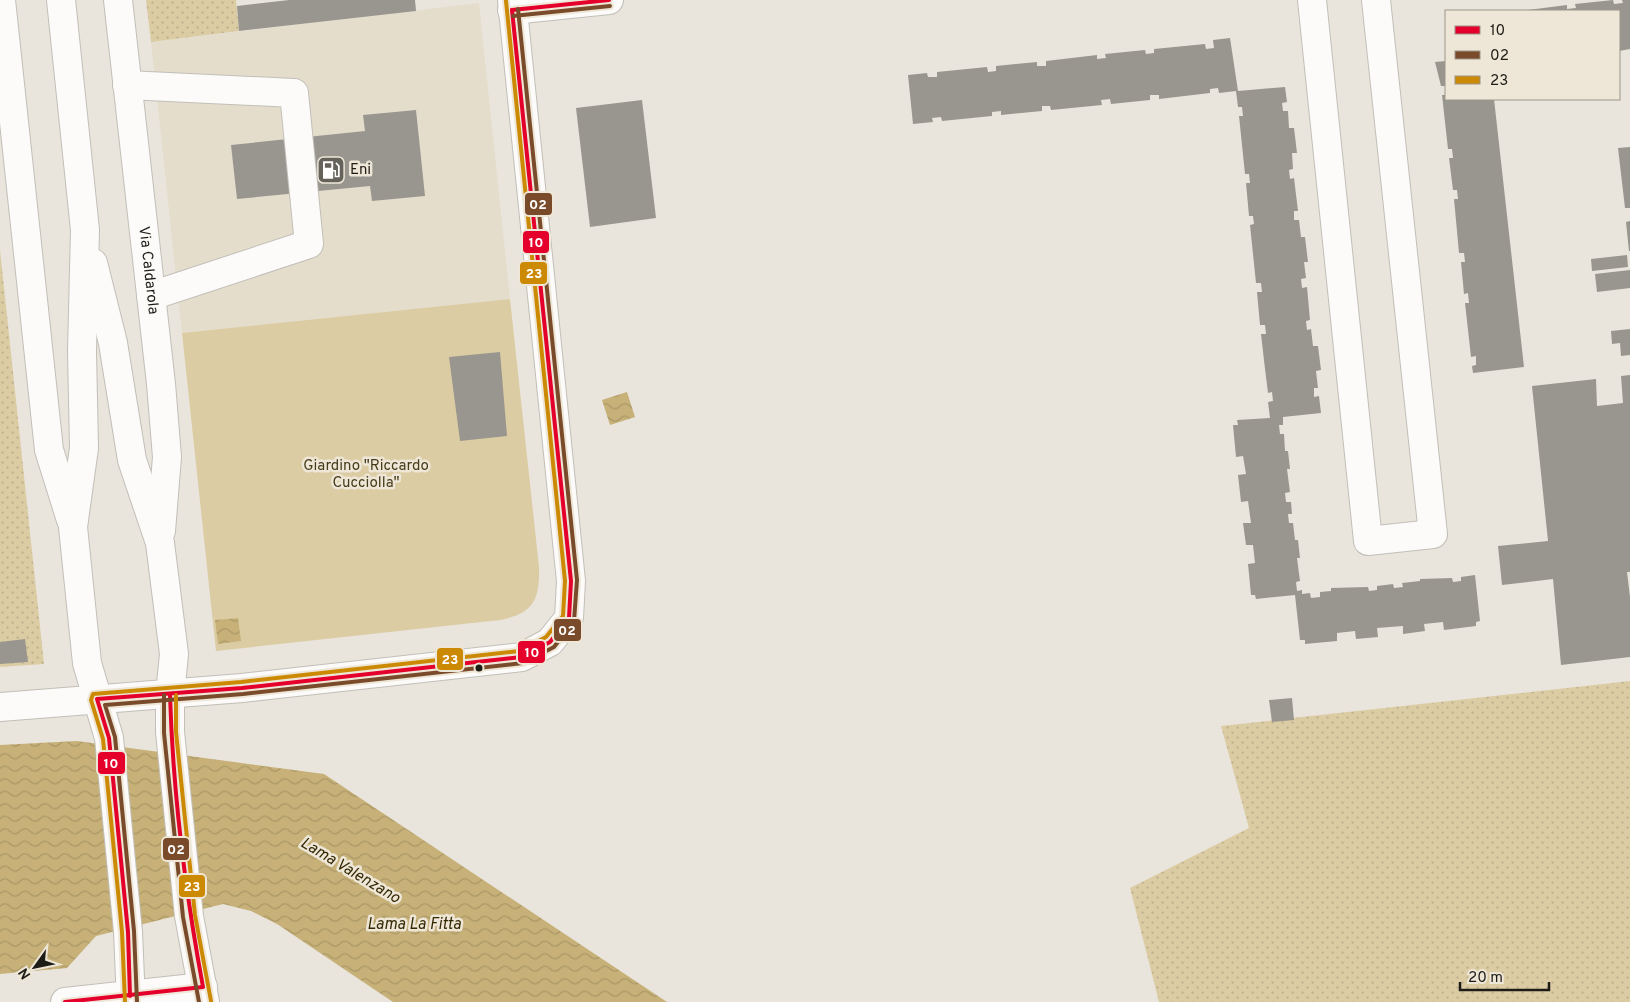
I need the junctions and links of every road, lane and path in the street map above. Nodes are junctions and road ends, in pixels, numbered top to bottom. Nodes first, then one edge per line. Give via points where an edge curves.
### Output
1 (1, 0) edge
2 (61, 0) edge
3 (118, 0) edge
4 (609, 0) edge
5 (1312, 0) edge
6 (1376, 0) edge
7 (512, 5) edge
8 (127, 85) junction
9 (85, 230) junction
10 (151, 296) junction
11 (73, 527) junction
12 (160, 543) junction
13 (170, 695) junction
14 (97, 699) junction
15 (0, 707) edge
16 (204, 994) edge
17 (130, 999) edge
18 (65, 1002) edge

1 - 11 street, Via Caldarola via 49,450
2 - 9 street, Via Caldarola
3 - 8 street, Via Caldarola
4 - 7 street
5 - 6 street via 1368,541 1433,534
7 - 13 street via 571,581 569,618 550,642 522,657
8 - 10 street, Via Caldarola
8 - 10 street via 294,93 309,244
9 - 11 street, Via Caldarola via 84,448
9 - 12 street, Via Caldarola via 113,343 132,460
10 - 12 street, Via Caldarola via 167,457
11 - 14 street, Via Caldarola via 87,663
12 - 13 street, Via Caldarola via 174,654
13 - 14 street
13 - 16 street, Via Caldarola via 170,732 189,916
14 - 15 street
14 - 17 street, Via Caldarola via 109,738 128,932
16 - 17 street
17 - 18 street

